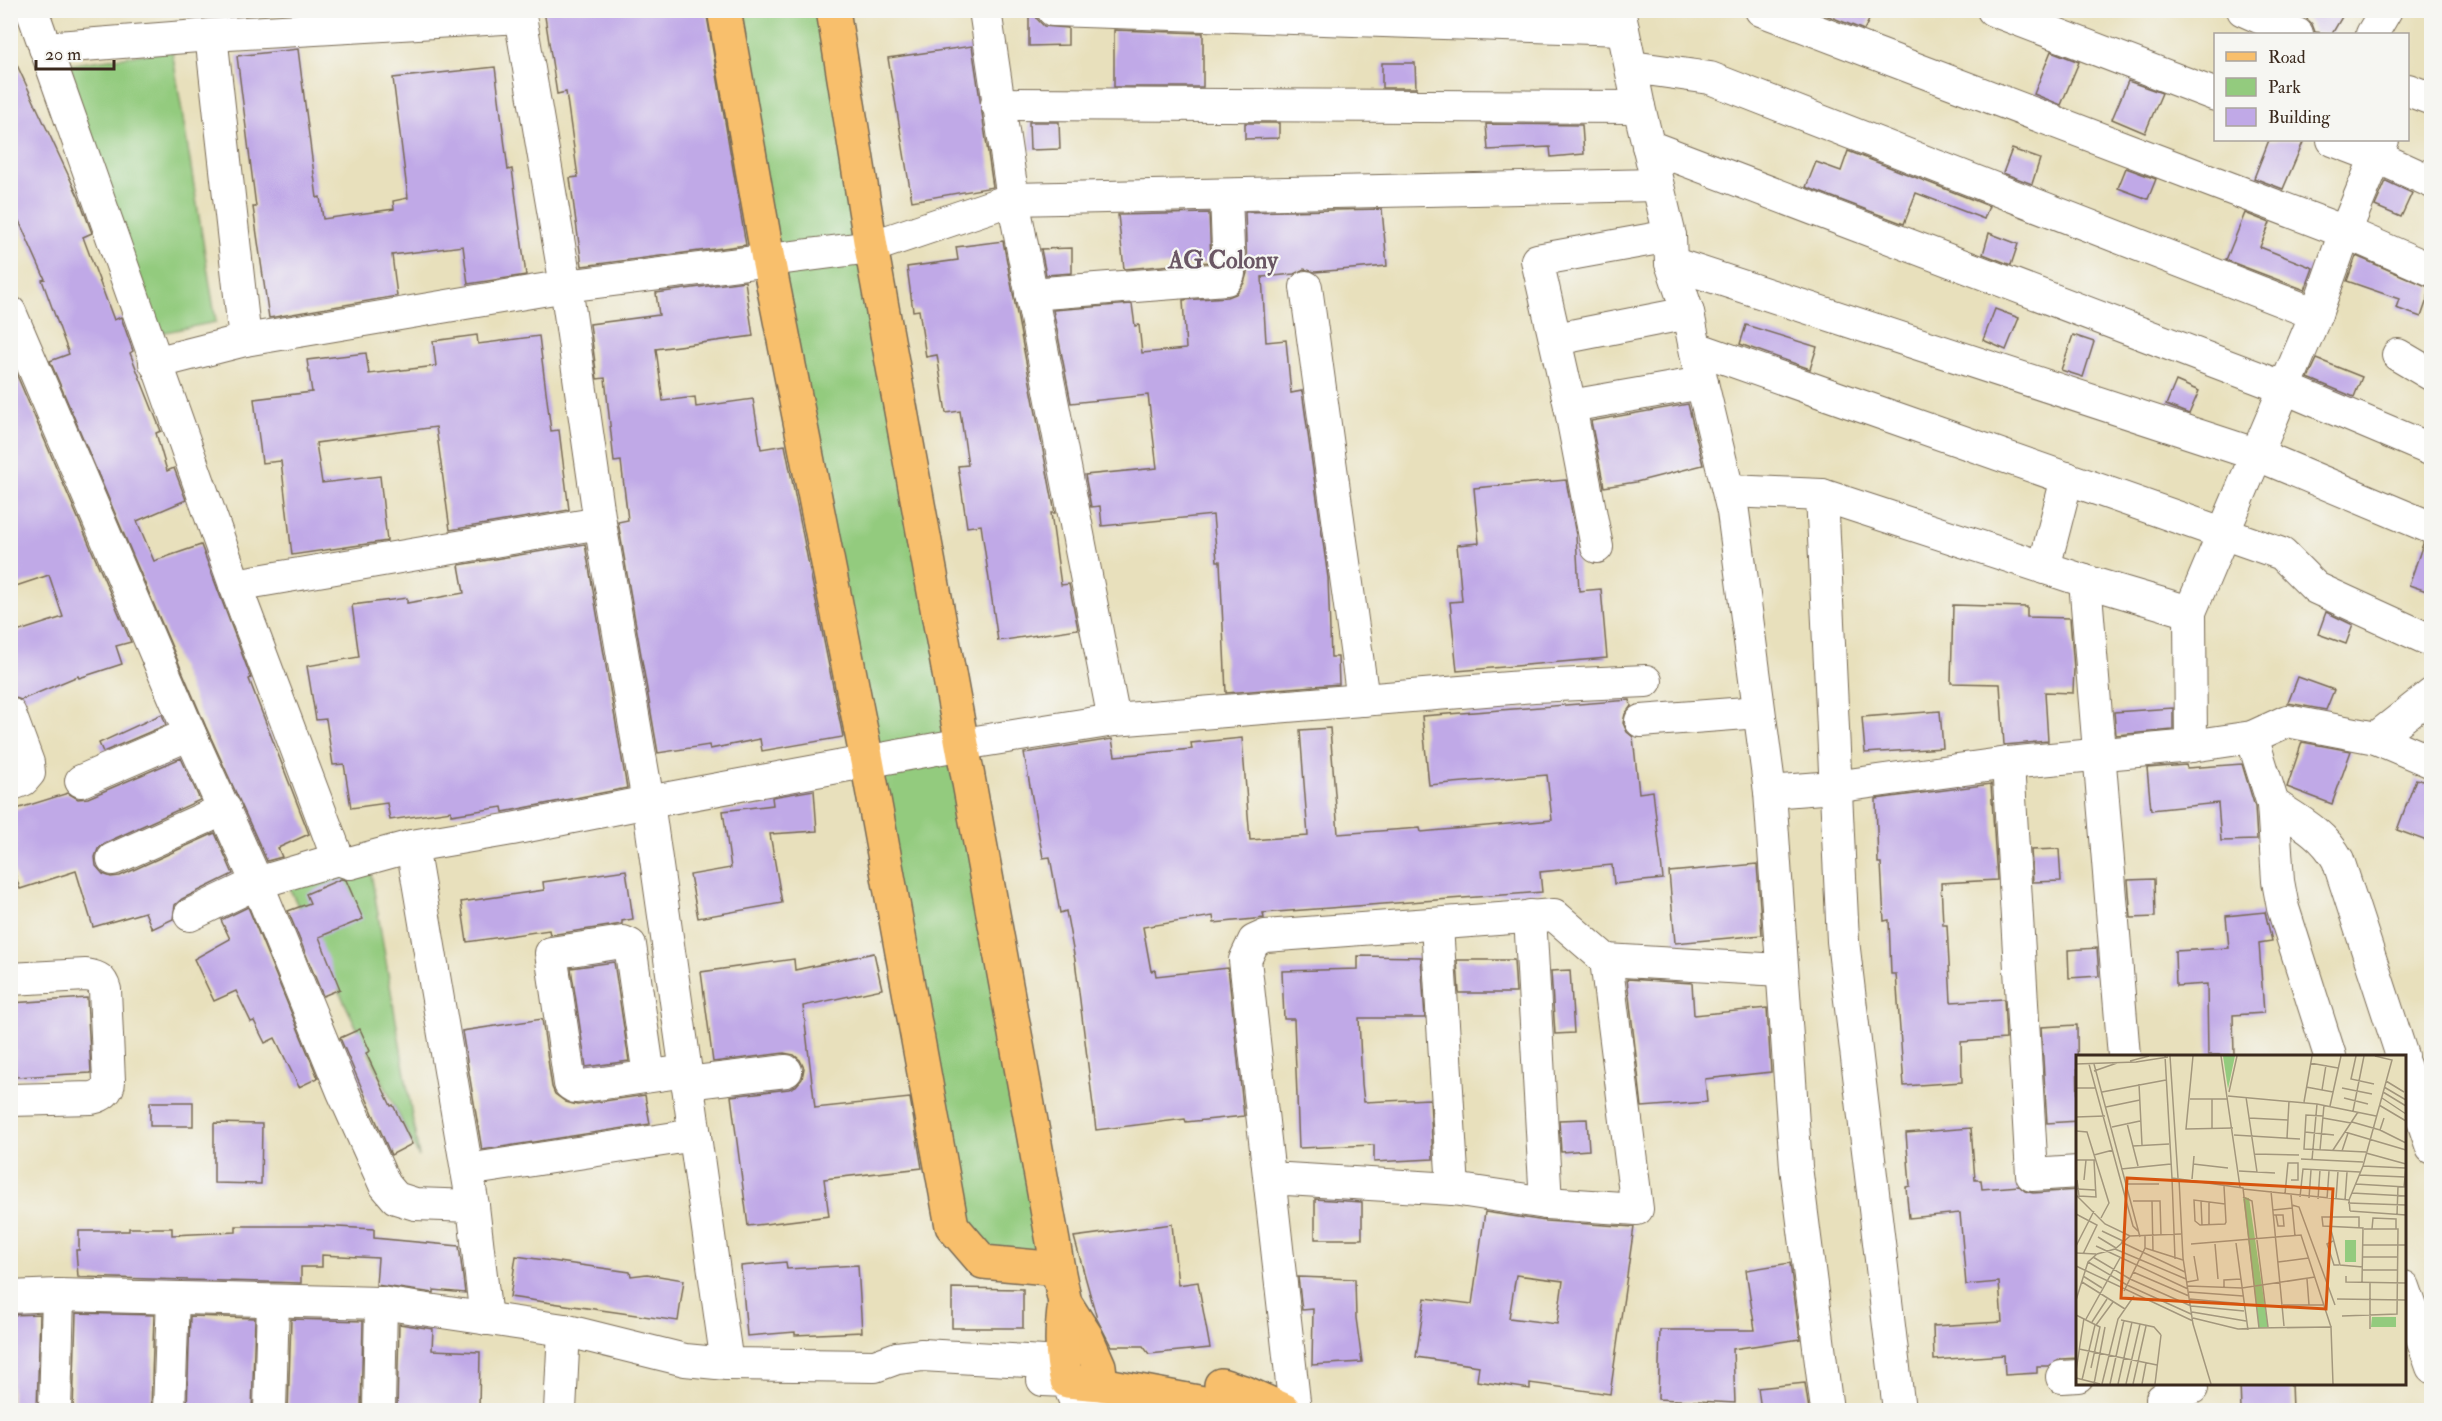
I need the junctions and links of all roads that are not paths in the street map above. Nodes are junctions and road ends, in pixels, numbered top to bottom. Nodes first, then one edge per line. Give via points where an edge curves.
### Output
1 (32, 10) edge
2 (724, 10) edge
3 (833, 10) edge
4 (985, 10) edge
5 (1053, 10) edge
6 (1761, 10) edge
7 (1993, 10) edge
8 (2243, 10) edge
9 (2386, 10) edge
10 (519, 14) edge
11 (1621, 20) edge
12 (2294, 25) edge
13 (2373, 33) edge
14 (211, 35) junction
15 (45, 48) junction
16 (1632, 67) junction
17 (2409, 90) edge
18 (2214, 94) edge
19 (2432, 99) edge
20 (997, 104) junction
21 (1639, 108) junction
22 (2339, 141) edge
23 (1648, 146) junction
24 (2379, 148) edge
25 (2432, 182) edge
26 (1657, 185) junction
27 (1226, 195) junction
28 (1013, 199) junction
29 (2345, 232) junction
30 (871, 247) junction
31 (1670, 249) junction
32 (768, 259) junction
33 (2432, 270) edge
34 (566, 286) junction
35 (1306, 287) dead end
36 (1031, 294) junction
37 (10, 312) edge
38 (1688, 313) junction
39 (2316, 314) junction
40 (1556, 339) junction
41 (245, 340) junction
42 (1696, 348) junction
43 (2398, 356) dead end
44 (155, 363) junction
45 (2432, 375) edge
46 (1702, 383) junction
47 (2285, 388) junction
48 (1570, 406) junction
49 (2432, 450) edge
50 (2258, 455) junction
51 (2067, 478) junction
52 (1730, 491) junction
53 (1822, 495) junction
54 (600, 523) junction
55 (2432, 528) edge
56 (2225, 534) junction
57 (1596, 547) dead end
58 (2043, 568) junction
59 (2085, 581) junction
60 (235, 585) junction
61 (2190, 612) junction
62 (2432, 641) edge
63 (1646, 681) dead end
64 (2432, 694) edge
65 (1363, 700) junction
66 (1759, 712) junction
67 (10, 714) edge
68 (1114, 720) junction
69 (1641, 721) dead end
70 (190, 734) junction
71 (2252, 737) junction
72 (2376, 738) junction
73 (963, 744) junction
74 (2191, 746) junction
75 (2100, 756) junction
76 (867, 761) junction
77 (2432, 762) edge
78 (2008, 763) junction
79 (81, 781) dead end
80 (10, 785) edge
81 (1834, 787) junction
82 (1770, 792) junction
83 (648, 802) junction
84 (2273, 804) junction
85 (225, 809) junction
86 (412, 846) junction
87 (113, 859) dead end
88 (338, 859) junction
89 (257, 883) junction
90 (189, 915) dead end
91 (1530, 916) junction
92 (1437, 925) junction
93 (670, 960) junction
94 (1606, 960) junction
95 (633, 964) junction
96 (1781, 970) junction
97 (10, 979) edge
98 (2124, 1055) edge
99 (2330, 1055) edge
100 (2402, 1055) edge
101 (786, 1071) dead end
102 (2406, 1071) edge
103 (649, 1076) junction
104 (687, 1077) junction
105 (10, 1100) edge
106 (695, 1136) junction
107 (2432, 1148) edge
108 (467, 1170) junction
109 (2076, 1172) edge
110 (1270, 1178) junction
111 (1453, 1189) junction
112 (1546, 1203) junction
113 (473, 1206) junction
114 (1058, 1269) junction
115 (58, 1294) junction
116 (2406, 1296) edge
117 (10, 1297) edge
118 (173, 1298) junction
119 (273, 1301) junction
120 (381, 1303) junction
121 (1065, 1303) junction
122 (486, 1319) junction
123 (564, 1329) junction
124 (2421, 1360) edge
125 (727, 1364) junction
126 (1069, 1385) edge
127 (1101, 1387) edge
128 (2192, 1388) dead end
129 (55, 1410) edge
130 (169, 1410) edge
131 (270, 1410) edge
132 (379, 1410) edge
133 (560, 1410) edge
134 (1241, 1410) edge
135 (1284, 1410) edge
136 (1295, 1410) edge
137 (1827, 1410) edge
138 (1899, 1410) edge
139 (2163, 1410) edge

1 - 15 street
2 - 32 main road
3 - 30 main road
4 - 20 street
5 - 11 street
6 - 29 street
7 - 18 street
8 - 12 street
9 - 13 street
10 - 14 street
10 - 34 street
11 - 16 street
14 - 15 street
14 - 41 street
15 - 44 street
16 - 21 street
16 - 39 street via 1710,78
17 - 19 street
20 - 21 street
20 - 28 street
21 - 23 street
22 - 24 street
23 - 26 street
23 - 47 street
24 - 25 street
24 - 29 street
26 - 27 street
26 - 31 street
27 - 28 street
27 - 36 street via 1230,274 1226,279
28 - 30 street
28 - 36 street
29 - 33 street
29 - 39 street
30 - 32 street
30 - 73 main road
31 - 38 street
31 - 40 street via 1537,260
31 - 50 street
32 - 34 street
32 - 76 main road
34 - 41 street
34 - 54 street
35 - 65 street
36 - 68 street
37 - 70 street
38 - 40 street
38 - 42 street
39 - 47 street
40 - 48 street
41 - 44 street
42 - 46 street
42 - 51 street
43 - 45 street
44 - 60 street
46 - 48 street
46 - 52 street
47 - 49 street
47 - 50 street
48 - 57 street
50 - 55 street
50 - 56 street
51 - 56 street
51 - 58 street
52 - 53 street
52 - 66 street
53 - 58 street
53 - 81 street
54 - 60 street
54 - 83 street
56 - 61 street
56 - 62 street via 2282,554 2316,588
58 - 59 street
59 - 61 street
59 - 75 street
60 - 88 street
61 - 74 street
63 - 65 street
64 - 72 street
65 - 68 street
66 - 69 street
66 - 82 street
67 - 80 street via 29,772 28,777
68 - 73 street
70 - 79 street
70 - 85 street
71 - 72 street via 2287,721
71 - 74 street
71 - 84 street
72 - 77 street
73 - 76 street
73 - 114 main road
74 - 75 street
75 - 78 street
75 - 98 street
76 - 83 street
76 - 114 main road via 952,1226 983,1262
78 - 81 street
78 - 109 street via 2032,1175
81 - 82 street
81 - 138 street via 1843,941
82 - 96 street
83 - 86 street
83 - 93 street
84 - 99 street via 2283,908
84 - 100 street via 2314,831 2329,844 2338,860
85 - 87 street
85 - 89 street
86 - 88 street via 350,863
86 - 108 street
88 - 89 street
89 - 90 street
89 - 113 street via 385,1185 396,1197 415,1204
91 - 92 street
91 - 94 street via 1554,915
91 - 112 street
92 - 110 street via 1265,936 1254,941 1245,960
92 - 111 street
93 - 95 street
93 - 104 street
94 - 96 street
94 - 112 street via 1637,1209
95 - 103 street
95 - 103 street via 626,942 550,954 570,1084 574,1087
96 - 137 street via 1796,1167
97 - 105 street via 86,975 103,982 109,1081 106,1091 92,1098
101 - 104 street
102 - 107 street
103 - 104 street
104 - 106 street
106 - 108 street
106 - 125 street
108 - 113 street
110 - 111 street
110 - 136 street
111 - 112 street
113 - 122 street
114 - 121 main road
115 - 117 street
115 - 118 street
115 - 129 street
116 - 124 street
118 - 119 street
118 - 130 street
119 - 120 street
119 - 131 street
120 - 122 street
120 - 132 street
121 - 126 main road via 1061,1330
121 - 127 main road via 1086,1336
122 - 123 street
123 - 125 street via 685,1360
123 - 133 street
125 - 126 street via 875,1366 921,1377
126 - 127 main road
127 - 134 main road
127 - 135 main road via 1195,1377
128 - 139 street via 2162,1399

